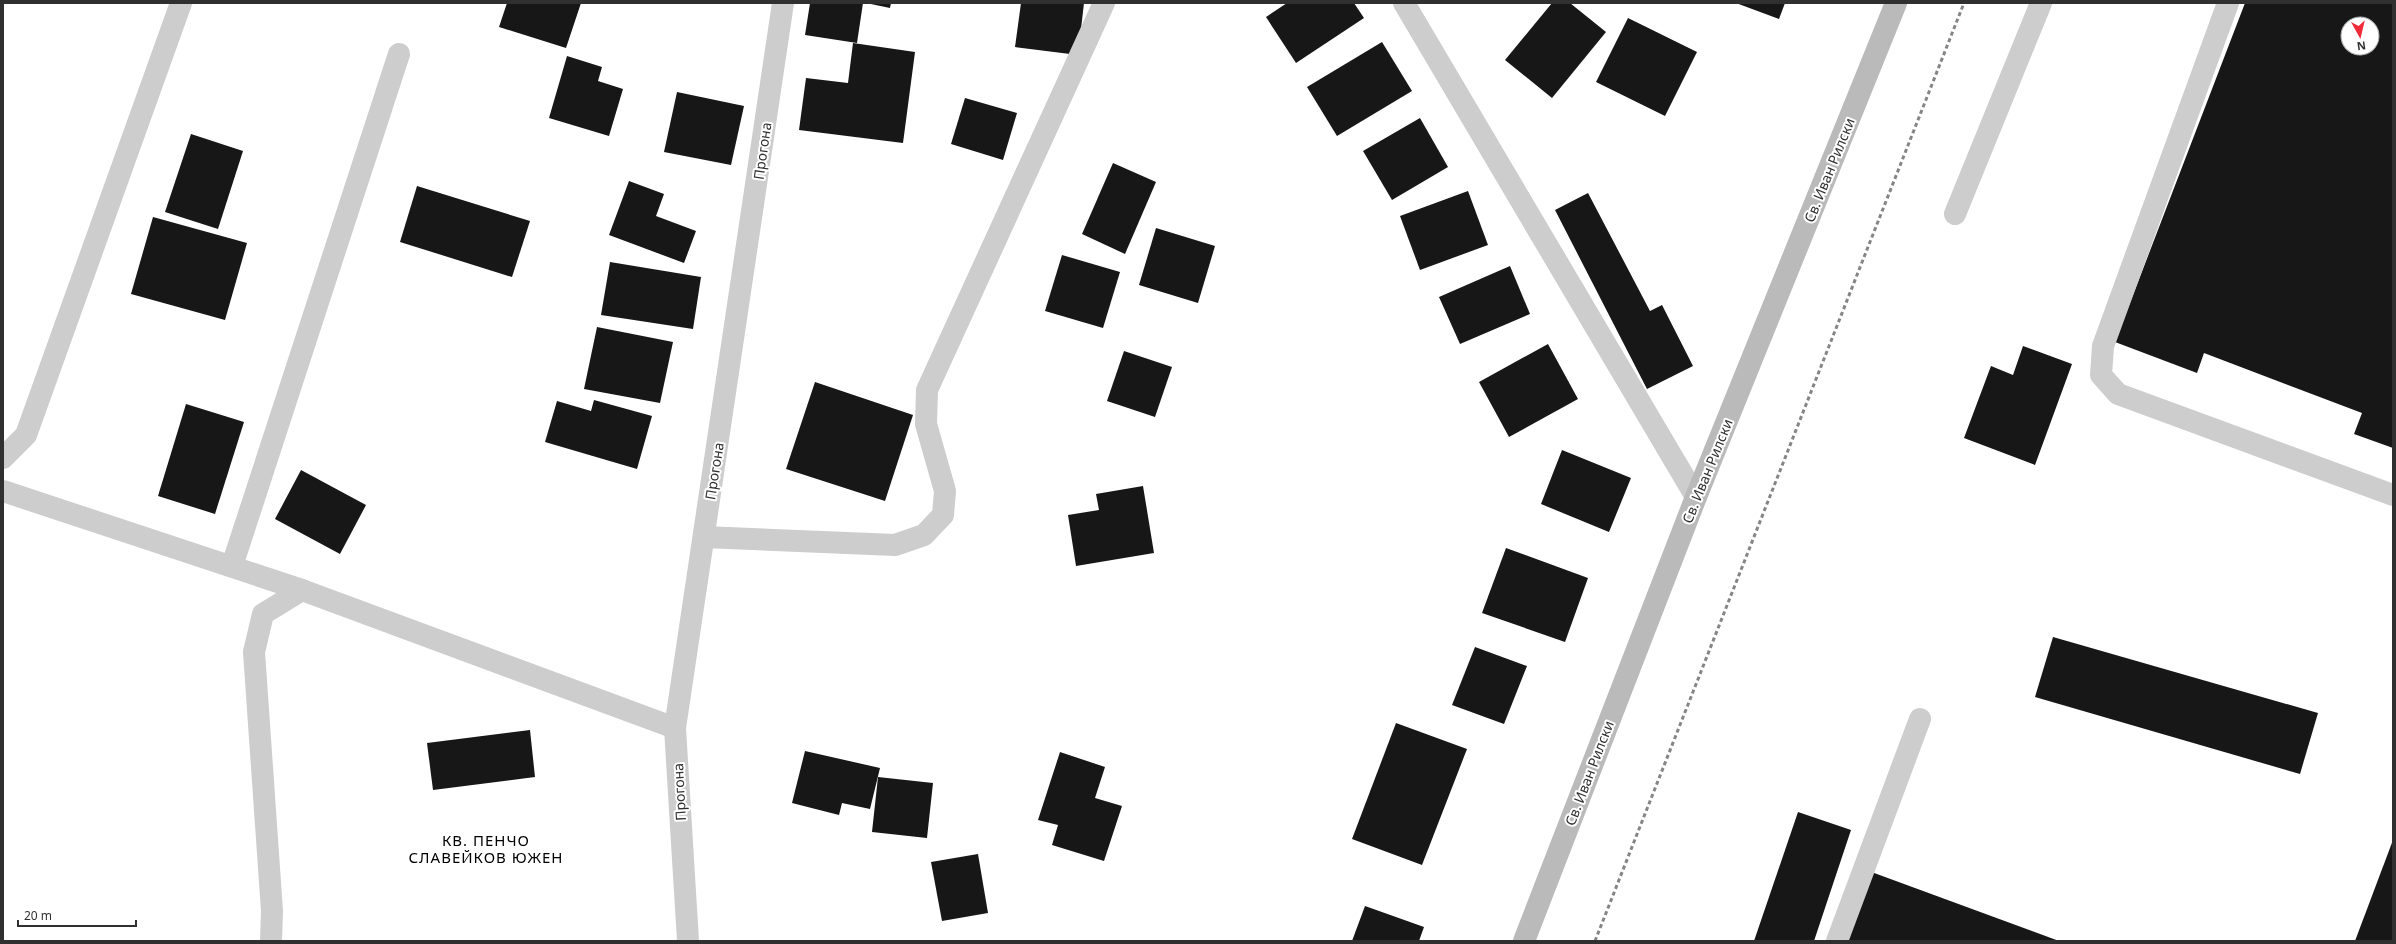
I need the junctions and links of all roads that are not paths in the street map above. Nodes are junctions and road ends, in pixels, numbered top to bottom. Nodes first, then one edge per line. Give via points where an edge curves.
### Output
1 (181, 3) edge
2 (782, 3) edge
3 (1104, 3) edge
4 (1404, 3) edge
5 (1896, 3) edge
6 (2041, 3) edge
7 (2228, 3) edge
8 (399, 54) dead end
9 (1955, 214) dead end
10 (3, 458) edge
11 (3, 491) edge
12 (2393, 495) edge
13 (1696, 497) junction
14 (704, 537) junction
15 (232, 566) junction
16 (302, 590) junction
17 (1920, 719) dead end
18 (675, 728) junction
19 (271, 941) edge
20 (688, 941) edge
21 (1524, 941) edge
22 (1837, 941) edge

1 - 10 street via 26,435
2 - 14 street, Прогона
3 - 14 street via 927,390 926,424 945,491 943,515 924,536 895,545
4 - 13 street
5 - 13 street, Св. Иван Рилски
6 - 9 street
7 - 12 street via 2103,346 2102,375 2118,394
8 - 15 street
11 - 15 street
13 - 21 street, Св. Иван Рилски
14 - 18 street, Прогона
15 - 16 street
16 - 18 street
16 - 19 street via 263,614 254,652 271,904
17 - 22 street
18 - 20 street, Прогона

